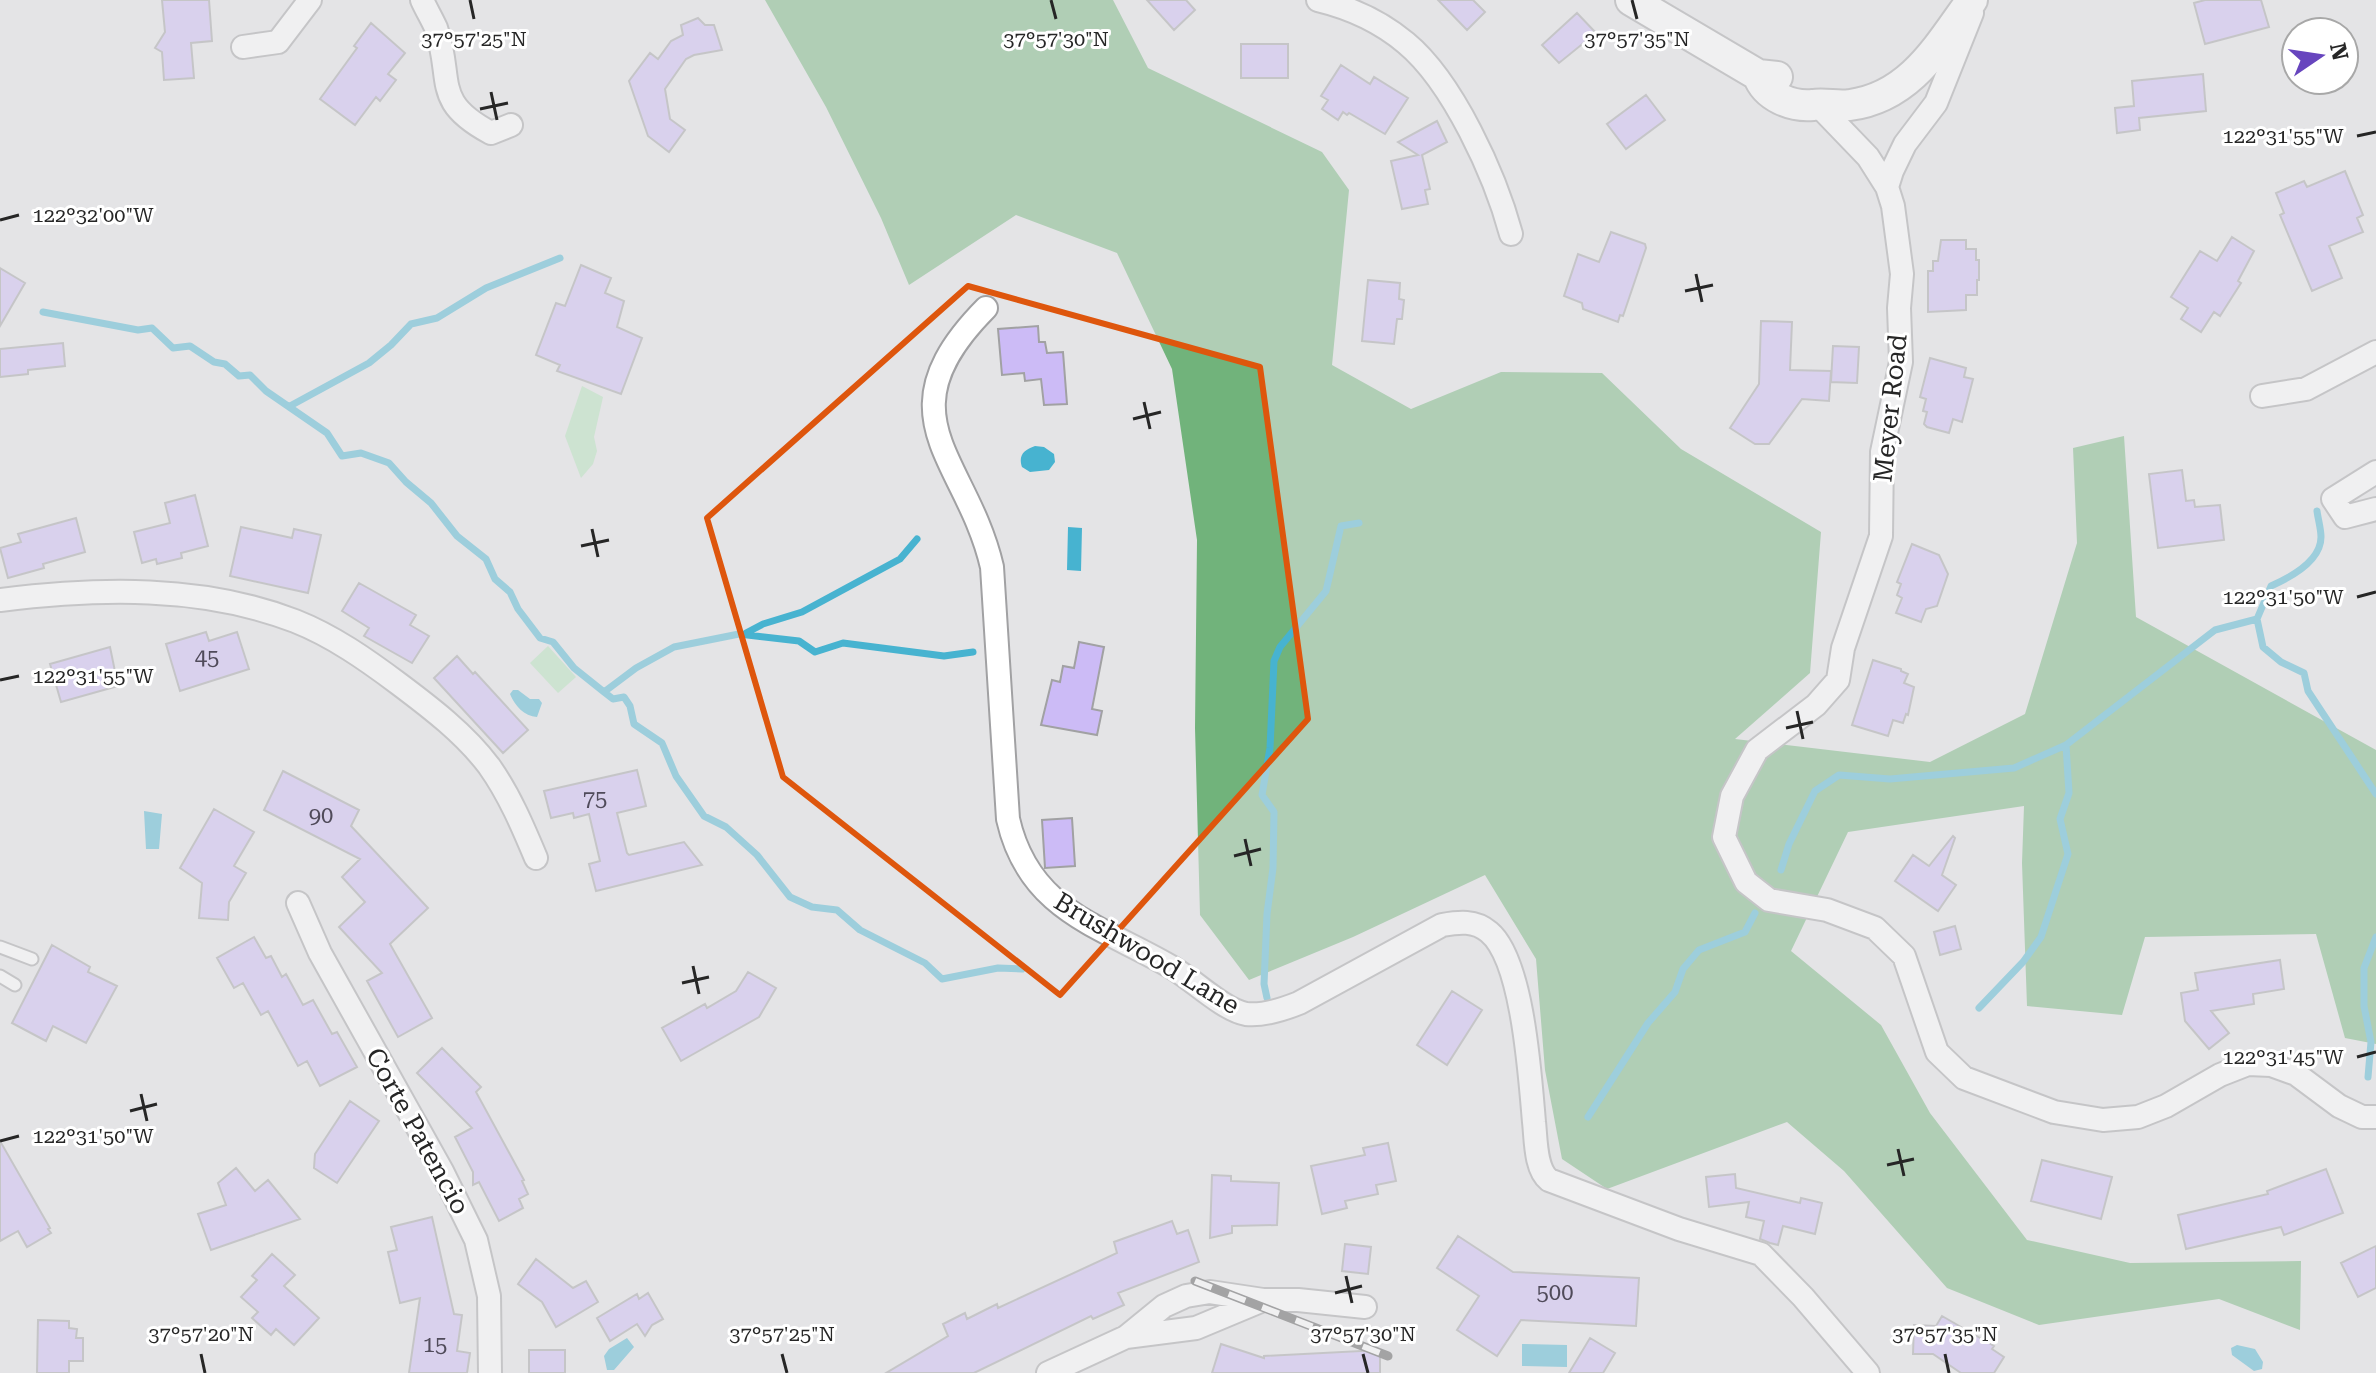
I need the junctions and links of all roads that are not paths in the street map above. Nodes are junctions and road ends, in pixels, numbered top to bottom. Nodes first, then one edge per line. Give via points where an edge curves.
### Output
1 (310, 0) edge
2 (422, 0) edge
3 (1318, 0) edge
4 (1631, 0) edge
5 (1974, 0) edge
6 (243, 47) dead end
7 (1817, 104) junction
8 (511, 125) dead end
9 (1887, 187) junction
10 (1511, 234) dead end
11 (986, 308) dead end
12 (2376, 352) edge
13 (2262, 396) dead end
14 (2376, 472) edge
15 (2376, 509) edge
16 (0, 600) edge
17 (536, 858) dead end
18 (298, 903) dead end
19 (0, 947) edge
20 (32, 959) dead end
21 (0, 976) edge
22 (15, 985) dead end
23 (2376, 1117) edge
24 (1263, 1300) junction
25 (1365, 1307) dead end
26 (1126, 1337) junction
27 (490, 1373) edge
28 (1048, 1373) edge
29 (1868, 1373) edge

1 - 6 street via 278,42
2 - 8 street via 436,29 449,97 466,120 491,133
3 - 10 street via 1369,18 1420,57 1480,152
4 - 7 street via 1758,75 1774,75 1804,89
5 - 7 street via 1902,86 1860,103
5 - 9 street via 1936,103 1905,144
7 - 9 street via 1868,157
9 - 23 street, Meyer Road via 1902,274 1901,362 1882,452 1881,536 1843,648 1838,680 1816,705 1757,750 1732,796 1724,837 1746,882 1769,900 1827,910 1875,928 1904,956 1937,1052 1964,1078 2054,1112 2103,1120 2138,1117 2248,1064 2296,1074 2339,1106
11 - 29 street, Brushwood Lane via 965,330 939,374 934,415 939,444 992,567 1008,819 1019,856 1035,882 1066,911 1248,1014 1299,1003 1442,925 1466,922 1488,931 1506,954 1516,986 1543,1176 1654,1220 1761,1254
12 - 13 street via 2306,389
14 - 15 street via 2333,499 2345,517
16 - 17 street via 83,593 169,594 236,603 316,631 410,692 475,750 498,780
18 - 27 street, Corte Patencio via 324,962 476,1240 491,1316
19 - 20 lane
21 - 22 lane
24 - 25 street
24 - 26 street via 1196,1328
24 - 26 street via 1210,1292 1186,1296 1164,1306
26 - 28 street

